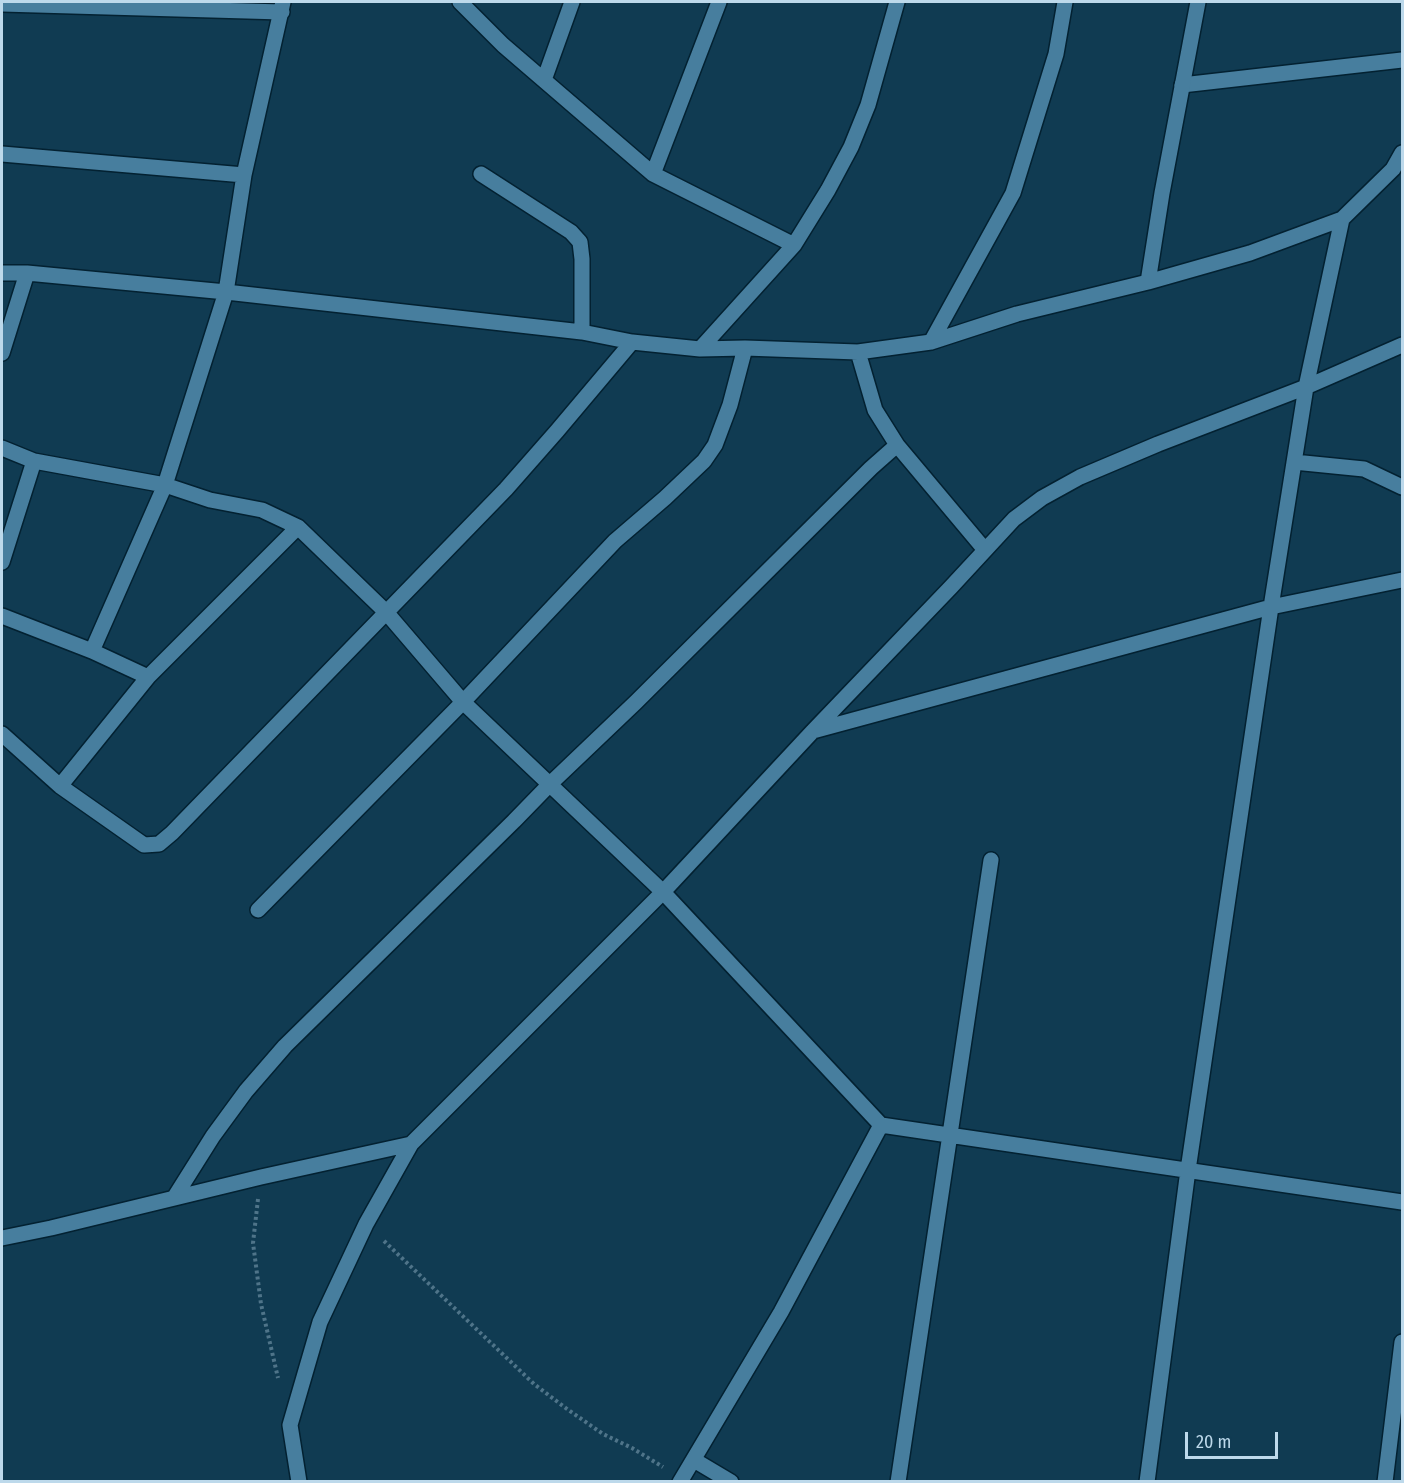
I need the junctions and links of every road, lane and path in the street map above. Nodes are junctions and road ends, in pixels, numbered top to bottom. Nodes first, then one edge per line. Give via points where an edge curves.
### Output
1 (460, 2) edge
2 (572, 2) edge
3 (719, 2) edge
4 (897, 2) edge
5 (1065, 2) edge
6 (1198, 2) edge
7 (2, 4) edge
8 (283, 7) edge
9 (1402, 60) edge
10 (544, 80) junction
11 (1182, 85) junction
12 (1402, 153) edge
13 (2, 154) edge
14 (481, 174) dead end
15 (653, 174) junction
16 (244, 175) junction
17 (1342, 219) junction
18 (794, 245) junction
19 (2, 273) edge
20 (27, 273) junction
21 (1148, 282) junction
22 (226, 292) junction
23 (582, 332) junction
24 (632, 342) junction
25 (931, 342) junction
26 (1402, 345) edge
27 (745, 348) junction
28 (700, 349) junction
29 (858, 352) junction
30 (2, 353) edge
31 (1306, 387) junction
32 (897, 445) junction
33 (2, 448) edge
34 (34, 461) junction
35 (1293, 462) junction
36 (165, 485) junction
37 (1402, 487) edge
38 (298, 527) junction
39 (985, 550) junction
40 (2, 562) edge
41 (1402, 580) edge
42 (1271, 607) junction
43 (386, 612) junction
44 (2, 616) edge
45 (92, 651) junction
46 (148, 677) junction
47 (463, 702) junction
48 (812, 732) junction
49 (2, 734) edge
50 (550, 784) junction
51 (60, 786) junction
52 (991, 860) dead end
53 (663, 892) junction
54 (258, 910) dead end
55 (881, 1125) junction
56 (950, 1135) junction
57 (411, 1144) junction
58 (1188, 1170) junction
59 (261, 1177) junction
60 (174, 1198) junction
61 (1402, 1202) edge
62 (366, 1224) junction
63 (2, 1238) edge
64 (1402, 1342) edge
65 (280, 1385) dead end
66 (694, 1460) junction
67 (681, 1480) edge
68 (299, 1482) edge
69 (731, 1482) edge
70 (898, 1482) edge
71 (1147, 1482) edge
72 (1384, 1482) edge

1 - 10 street
2 - 10 street
3 - 15 street
4 - 18 street via 868,105 828,190
5 - 25 street via 1056,54 1013,193
6 - 11 street
7 - 8 street
8 - 16 street
9 - 11 street
10 - 15 street
11 - 21 street
12 - 17 street via 1393,169
13 - 16 street
14 - 23 street via 571,232 580,243
15 - 18 street
16 - 22 street
17 - 21 street via 1251,253
17 - 31 street
18 - 28 street
19 - 20 street
20 - 22 street
20 - 30 street
21 - 25 street via 1017,314
22 - 23 street
22 - 36 street
23 - 24 street
24 - 28 street
24 - 43 street via 506,489
25 - 29 street
26 - 31 street
27 - 28 street
27 - 29 street
27 - 47 street via 716,446 615,541
29 - 32 street via 875,410
31 - 35 street
31 - 39 street via 1080,477 1014,519
32 - 39 street
32 - 50 street
33 - 34 street
34 - 36 street
34 - 40 street
35 - 37 street via 1364,469
35 - 42 street
36 - 38 street via 210,500 261,510
36 - 45 street
38 - 43 street
38 - 46 street
39 - 48 street
41 - 42 street
42 - 48 street
42 - 58 street
43 - 47 street
43 - 51 street via 159,844 144,845
44 - 45 street
45 - 46 street
46 - 51 street
47 - 50 street
47 - 54 street
48 - 53 street
49 - 51 street
50 - 53 street
50 - 60 street via 285,1046 213,1136
52 - 56 street
53 - 55 street
53 - 57 street
55 - 56 street
55 - 66 street via 781,1312
56 - 58 street
56 - 70 street
57 - 59 street
57 - 62 street
58 - 61 street
58 - 71 street
59 - 60 street
59 - 65 path via 253,1243 261,1304
60 - 63 street
62 - 67 path via 534,1384 603,1434
62 - 68 street via 320,1322 290,1425
64 - 72 street
66 - 67 street
66 - 69 street

